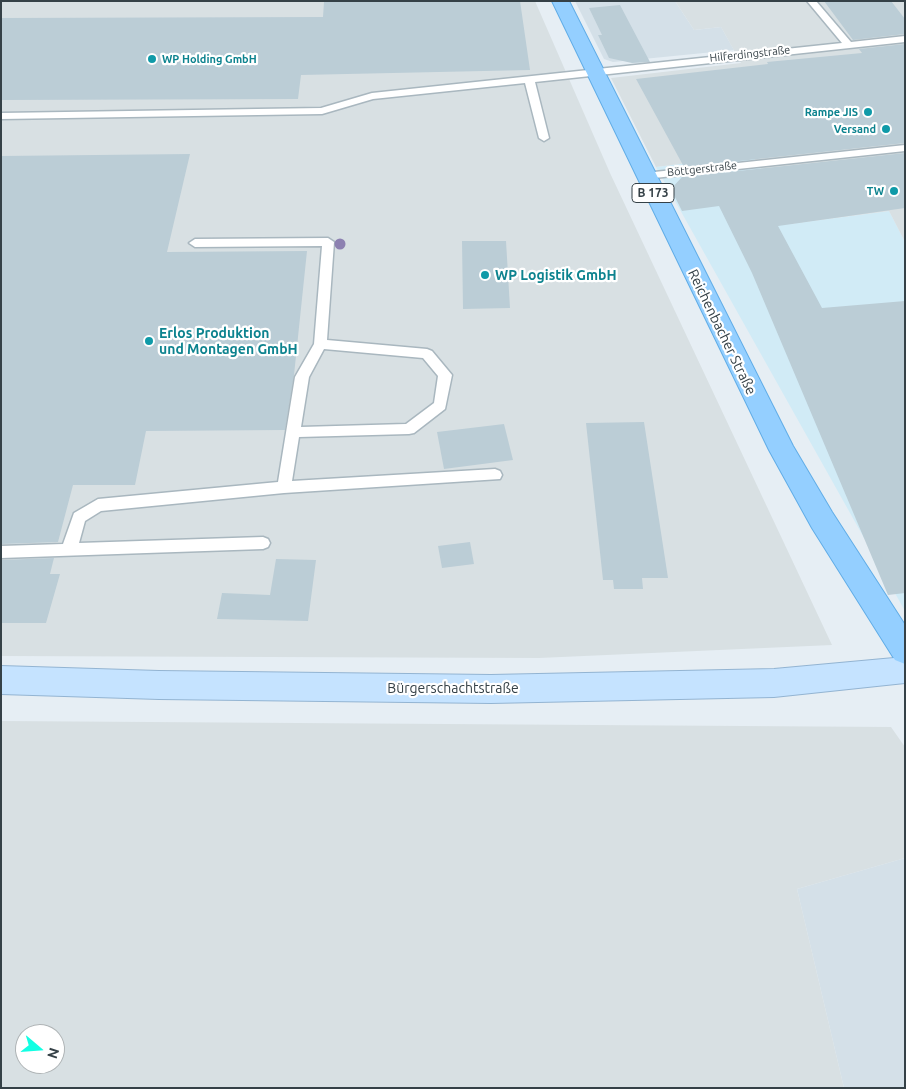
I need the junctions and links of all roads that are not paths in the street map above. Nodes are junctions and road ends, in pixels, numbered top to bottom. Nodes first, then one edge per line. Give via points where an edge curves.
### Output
1 (560, 1) edge
2 (811, 1) edge
3 (905, 39) edge
4 (848, 44) junction
5 (594, 71) junction
6 (529, 80) junction
7 (1, 116) edge
8 (544, 138) dead end
9 (905, 148) edge
10 (645, 176) junction
11 (195, 242) dead end
12 (320, 344) junction
13 (293, 432) junction
14 (495, 475) dead end
15 (284, 487) junction
16 (263, 543) dead end
17 (69, 550) junction
18 (1, 552) edge
19 (905, 651) edge
20 (905, 670) edge
21 (1, 680) edge

1 - 5 main road, Reichenbacher Straße / B 173
2 - 4 lane
3 - 4 lane, Hilferdingstraße
4 - 5 lane, Hilferdingstraße
5 - 6 lane, Hilferdingstraße
5 - 10 main road, Reichenbacher Straße / B 173
6 - 7 lane, Hilferdingstraße via 372,96 322,111
6 - 8 lane
9 - 10 lane, Böttgerstraße
10 - 19 main road, Reichenbacher Straße / B 173 via 782,450
11 - 12 lane via 328,242
12 - 13 lane via 302,377
12 - 13 lane via 428,354 444,375 440,405 409,429
13 - 15 lane
14 - 15 lane
15 - 17 lane via 98,505 79,517
16 - 17 lane
17 - 18 lane
20 - 21 main road, Bürgerschachtstraße via 774,683 491,690

